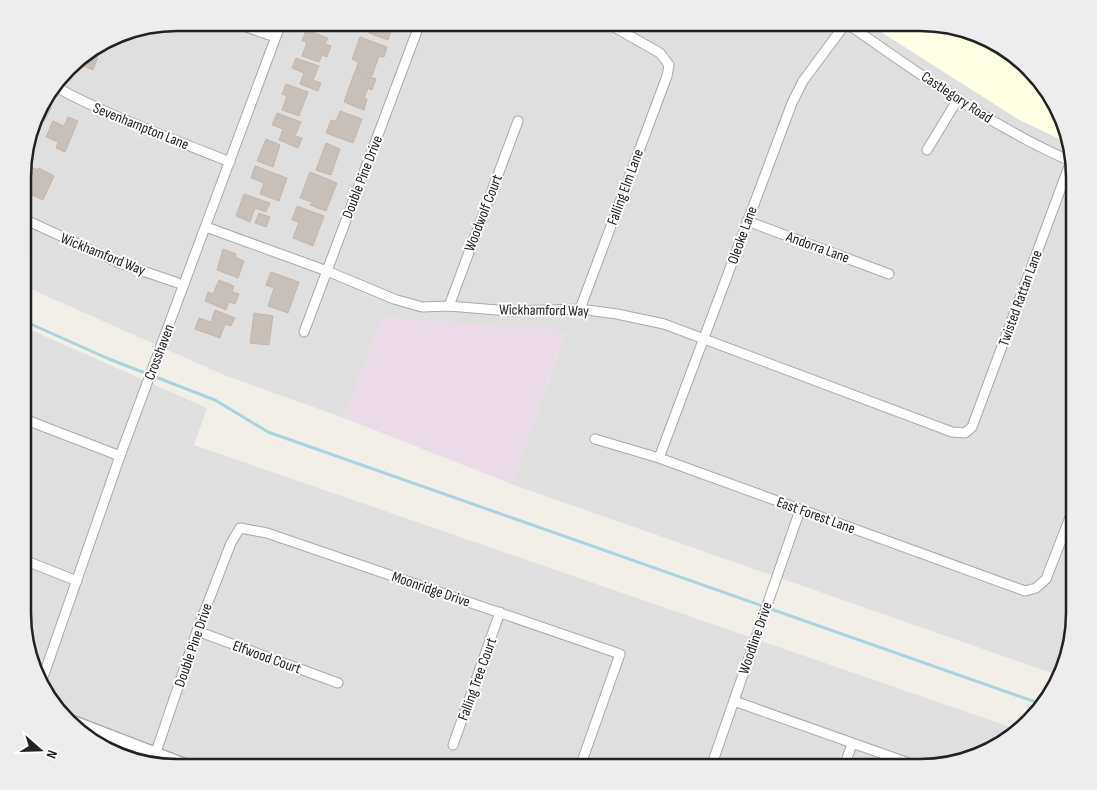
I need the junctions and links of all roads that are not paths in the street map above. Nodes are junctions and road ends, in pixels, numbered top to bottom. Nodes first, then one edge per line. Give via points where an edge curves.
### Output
1 (259, 31) edge
2 (277, 31) edge
3 (417, 31) edge
4 (622, 32) edge
5 (839, 32) edge
6 (859, 32) edge
7 (275, 37) junction
8 (61, 90) edge
9 (958, 99) junction
10 (518, 121) dead end
11 (927, 150) dead end
12 (1064, 157) edge
13 (230, 162) junction
14 (1065, 180) edge
15 (747, 221) junction
16 (31, 222) edge
17 (206, 228) junction
18 (327, 271) junction
19 (889, 274) dead end
20 (184, 285) junction
21 (449, 306) junction
22 (580, 309) junction
23 (304, 332) dead end
24 (704, 337) junction
25 (32, 422) edge
26 (965, 433) joint
27 (595, 439) dead end
28 (120, 456) junction
29 (659, 458) junction
30 (800, 510) junction
31 (240, 528) joint
32 (1065, 530) edge
33 (32, 563) edge
34 (77, 581) junction
35 (500, 612) junction
36 (196, 631) junction
37 (44, 673) edge
38 (338, 682) dead end
39 (734, 701) junction
40 (87, 728) edge
41 (852, 744) junction
42 (453, 745) dead end
43 (147, 756) edge
44 (155, 757) edge
45 (583, 759) edge
46 (714, 759) edge
47 (847, 759) edge
48 (894, 759) edge

1 - 7 street
2 - 7 street, Crosshaven
3 - 18 street, Double Pine Drive
4 - 22 street, Falling Elm Lane via 660,53 669,65
5 - 15 street, Oleoke Lane via 803,81 792,103
6 - 9 street, Castlegory Road
7 - 13 street, Crosshaven
8 - 13 street, Sevenhampton Lane via 123,119
9 - 11 street
9 - 12 street, Castlegory Road
10 - 21 street, Woodwolf Court
13 - 17 street, Crosshaven
14 - 26 street, Twisted Rattan Lane via 972,427
15 - 19 street, Andorra Lane
15 - 24 street, Oleoke Lane
16 - 20 street, Wickhamford Way via 119,263
17 - 18 street, Wickhamford Way
17 - 20 street, Crosshaven
18 - 21 street, Wickhamford Way via 394,299 422,307
18 - 23 street, Double Pine Drive
20 - 28 street, Crosshaven
21 - 22 street, Wickhamford Way via 509,311
22 - 24 street, Wickhamford Way via 664,324
24 - 26 street, Wickhamford Way via 952,432
24 - 29 street, Oleoke Lane
25 - 28 street
27 - 29 street, East Forest Lane
28 - 34 street, Crosshaven
29 - 30 street, East Forest Lane
30 - 32 street, East Forest Lane via 1025,591 1036,588 1048,574
30 - 39 street, Woodline Drive
31 - 35 street, Moonridge Drive via 267,533
31 - 36 street, Double Pine Drive
33 - 34 street
34 - 37 street, Crosshaven
35 - 42 street, Falling Tree Court
35 - 45 street, Moonridge Drive via 620,654
36 - 38 street, Elfwood Court
36 - 44 street, Double Pine Drive
39 - 41 street
39 - 46 street, Woodline Drive
40 - 43 street
41 - 47 street
41 - 48 street

